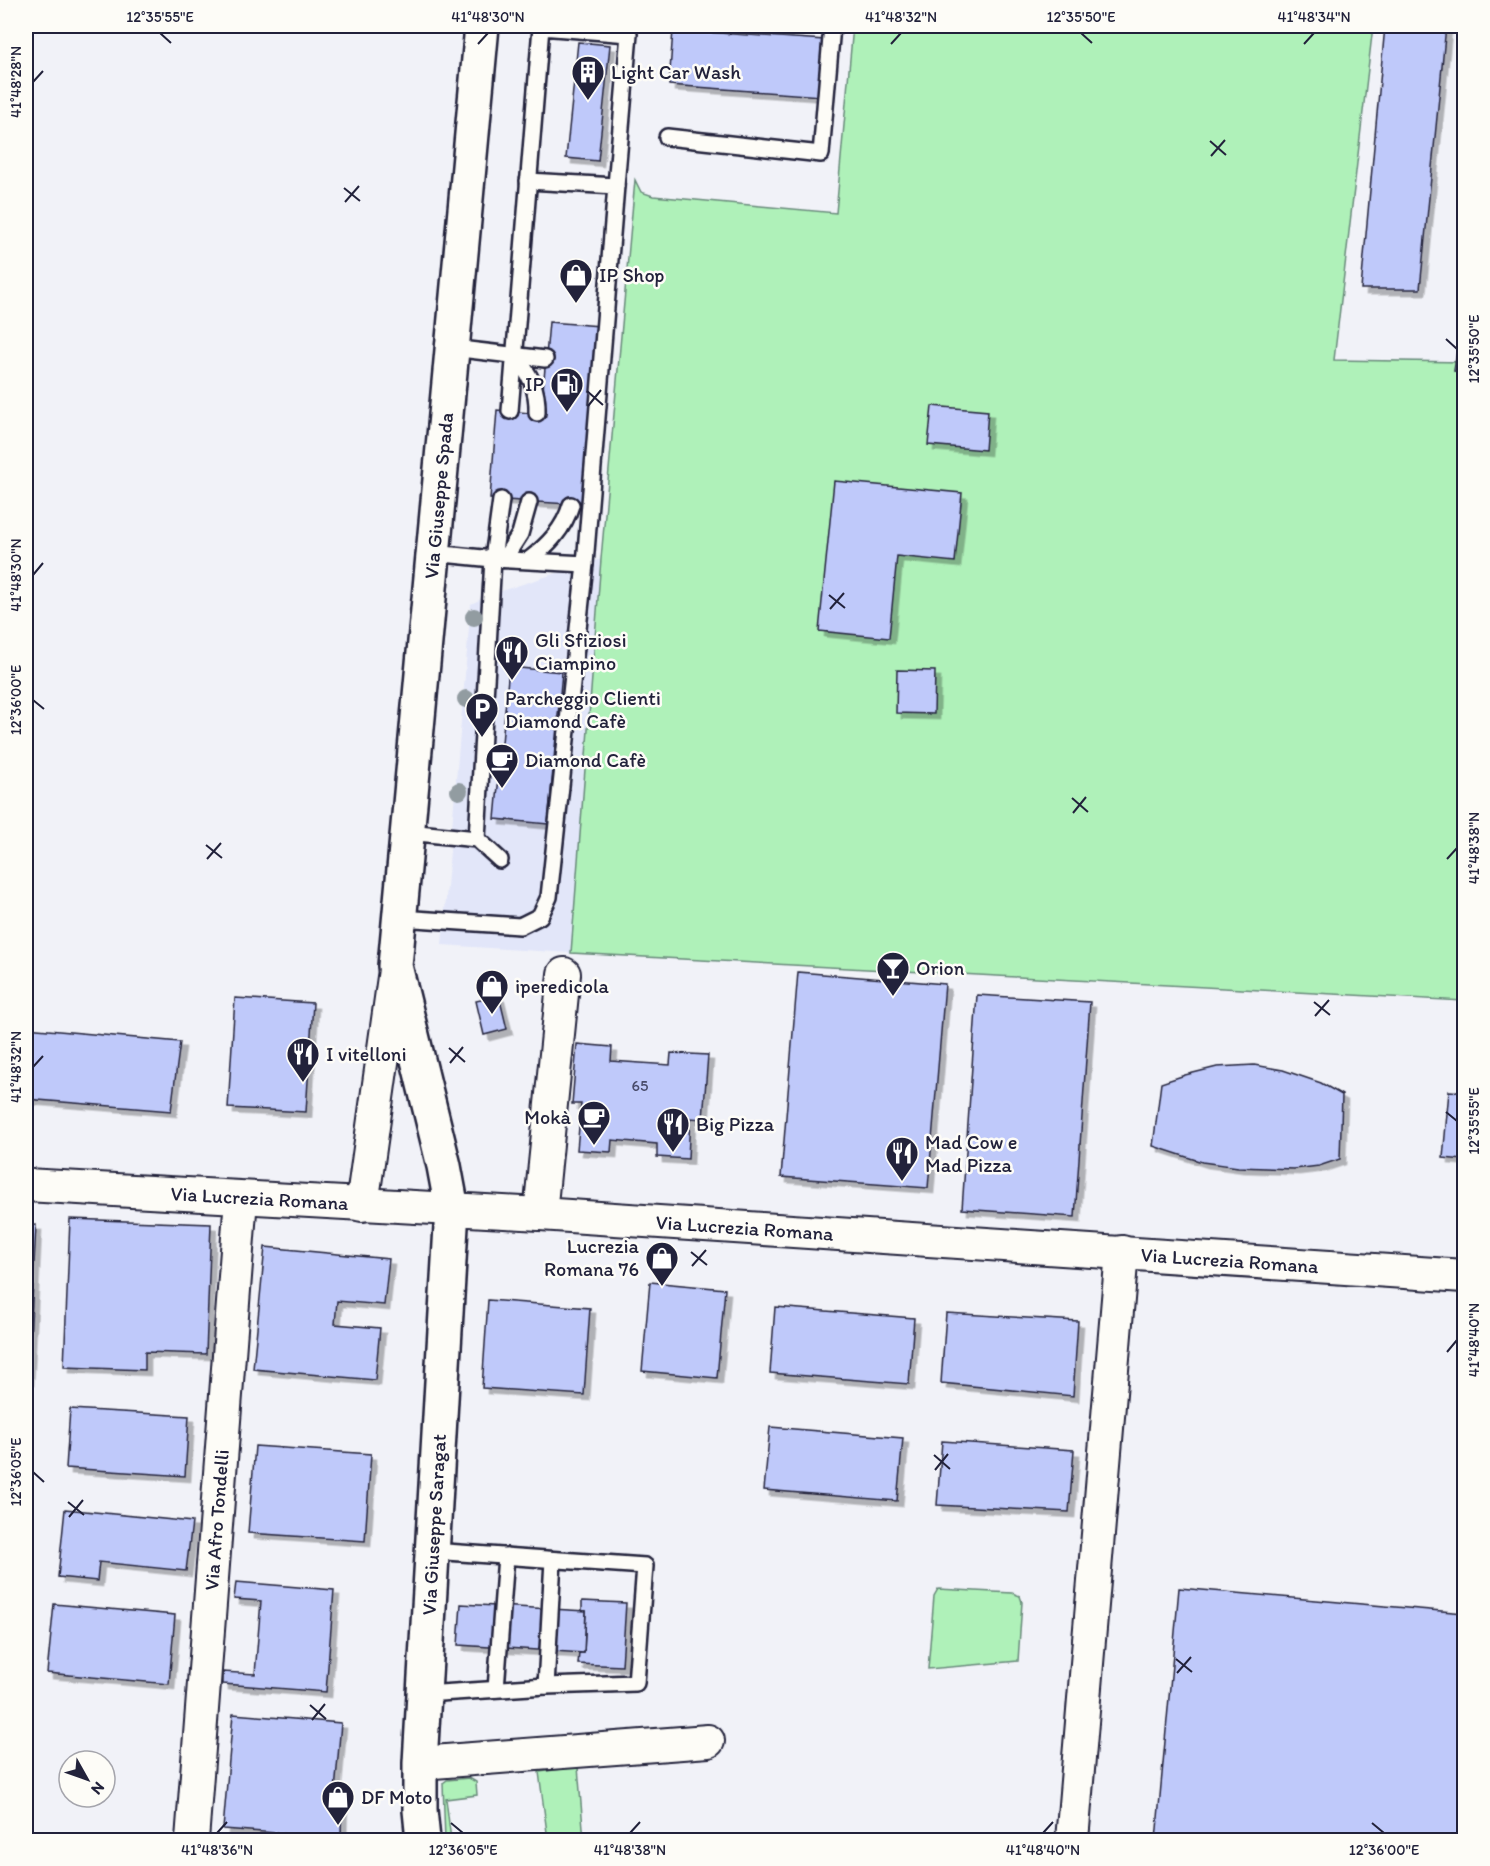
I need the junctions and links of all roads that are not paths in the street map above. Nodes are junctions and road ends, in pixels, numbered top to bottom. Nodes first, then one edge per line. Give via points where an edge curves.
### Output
1 (482, 26) edge
2 (832, 26) edge
3 (667, 136) dead end
4 (528, 181) junction
5 (616, 186) junction
6 (452, 348) junction
7 (514, 356) junction
8 (545, 359) dead end
9 (510, 411) dead end
10 (537, 413) dead end
11 (501, 500) dead end
12 (530, 502) dead end
13 (571, 505) dead end
14 (433, 553) junction
15 (499, 559) junction
16 (529, 560) junction
17 (585, 564) junction
18 (408, 832) junction
19 (477, 839) junction
20 (500, 860) dead end
21 (400, 918) junction
22 (395, 966) junction
23 (564, 974) dead end
24 (26, 1185) edge
25 (241, 1198) junction
26 (362, 1205) junction
27 (452, 1209) junction
28 (540, 1214) junction
29 (1122, 1252) junction
30 (1464, 1276) edge
31 (432, 1551) junction
32 (506, 1556) junction
33 (553, 1560) junction
34 (546, 1686) junction
35 (496, 1689) junction
36 (424, 1694) junction
37 (708, 1741) dead end
38 (420, 1763) junction
39 (192, 1840) edge
40 (423, 1840) edge
41 (1072, 1840) edge

1 - 6 street, Via Giuseppe Spada
2 - 3 lane via 821,154
4 - 5 lane
4 - 5 lane via 541,27 629,34
4 - 7 lane
5 - 17 lane
6 - 7 lane
6 - 14 street, Via Giuseppe Spada
7 - 8 lane
7 - 9 lane
7 - 10 lane via 532,379
11 - 15 lane
12 - 15 lane via 520,534
13 - 16 lane via 554,538
14 - 15 lane
14 - 18 street, Via Giuseppe Spada
15 - 16 lane
15 - 19 lane
16 - 17 lane
17 - 21 lane via 546,907 540,916 520,926
18 - 19 lane
18 - 21 street, Via Giuseppe Spada
19 - 20 lane
21 - 22 street, Via Giuseppe Spada
22 - 26 street, Via Giuseppe Spada
22 - 27 street, Via Giuseppe Spada
23 - 28 street
24 - 25 street, Via Lucrezia Romana
25 - 26 street, Via Lucrezia Romana
25 - 39 street, Via Afro Tondelli
26 - 27 street, Via Lucrezia Romana
27 - 28 street, Via Lucrezia Romana
27 - 31 street, Via Giuseppe Saragat
28 - 29 street, Via Lucrezia Romana
29 - 30 street, Via Lucrezia Romana
29 - 41 street
31 - 32 lane
31 - 36 street, Via Giuseppe Saragat
32 - 33 lane
32 - 35 lane
33 - 34 lane
33 - 34 lane via 645,1566 636,1683
34 - 35 lane
35 - 36 lane
36 - 38 street, Via Giuseppe Saragat
37 - 38 street
38 - 40 street, Via Giuseppe Saragat

